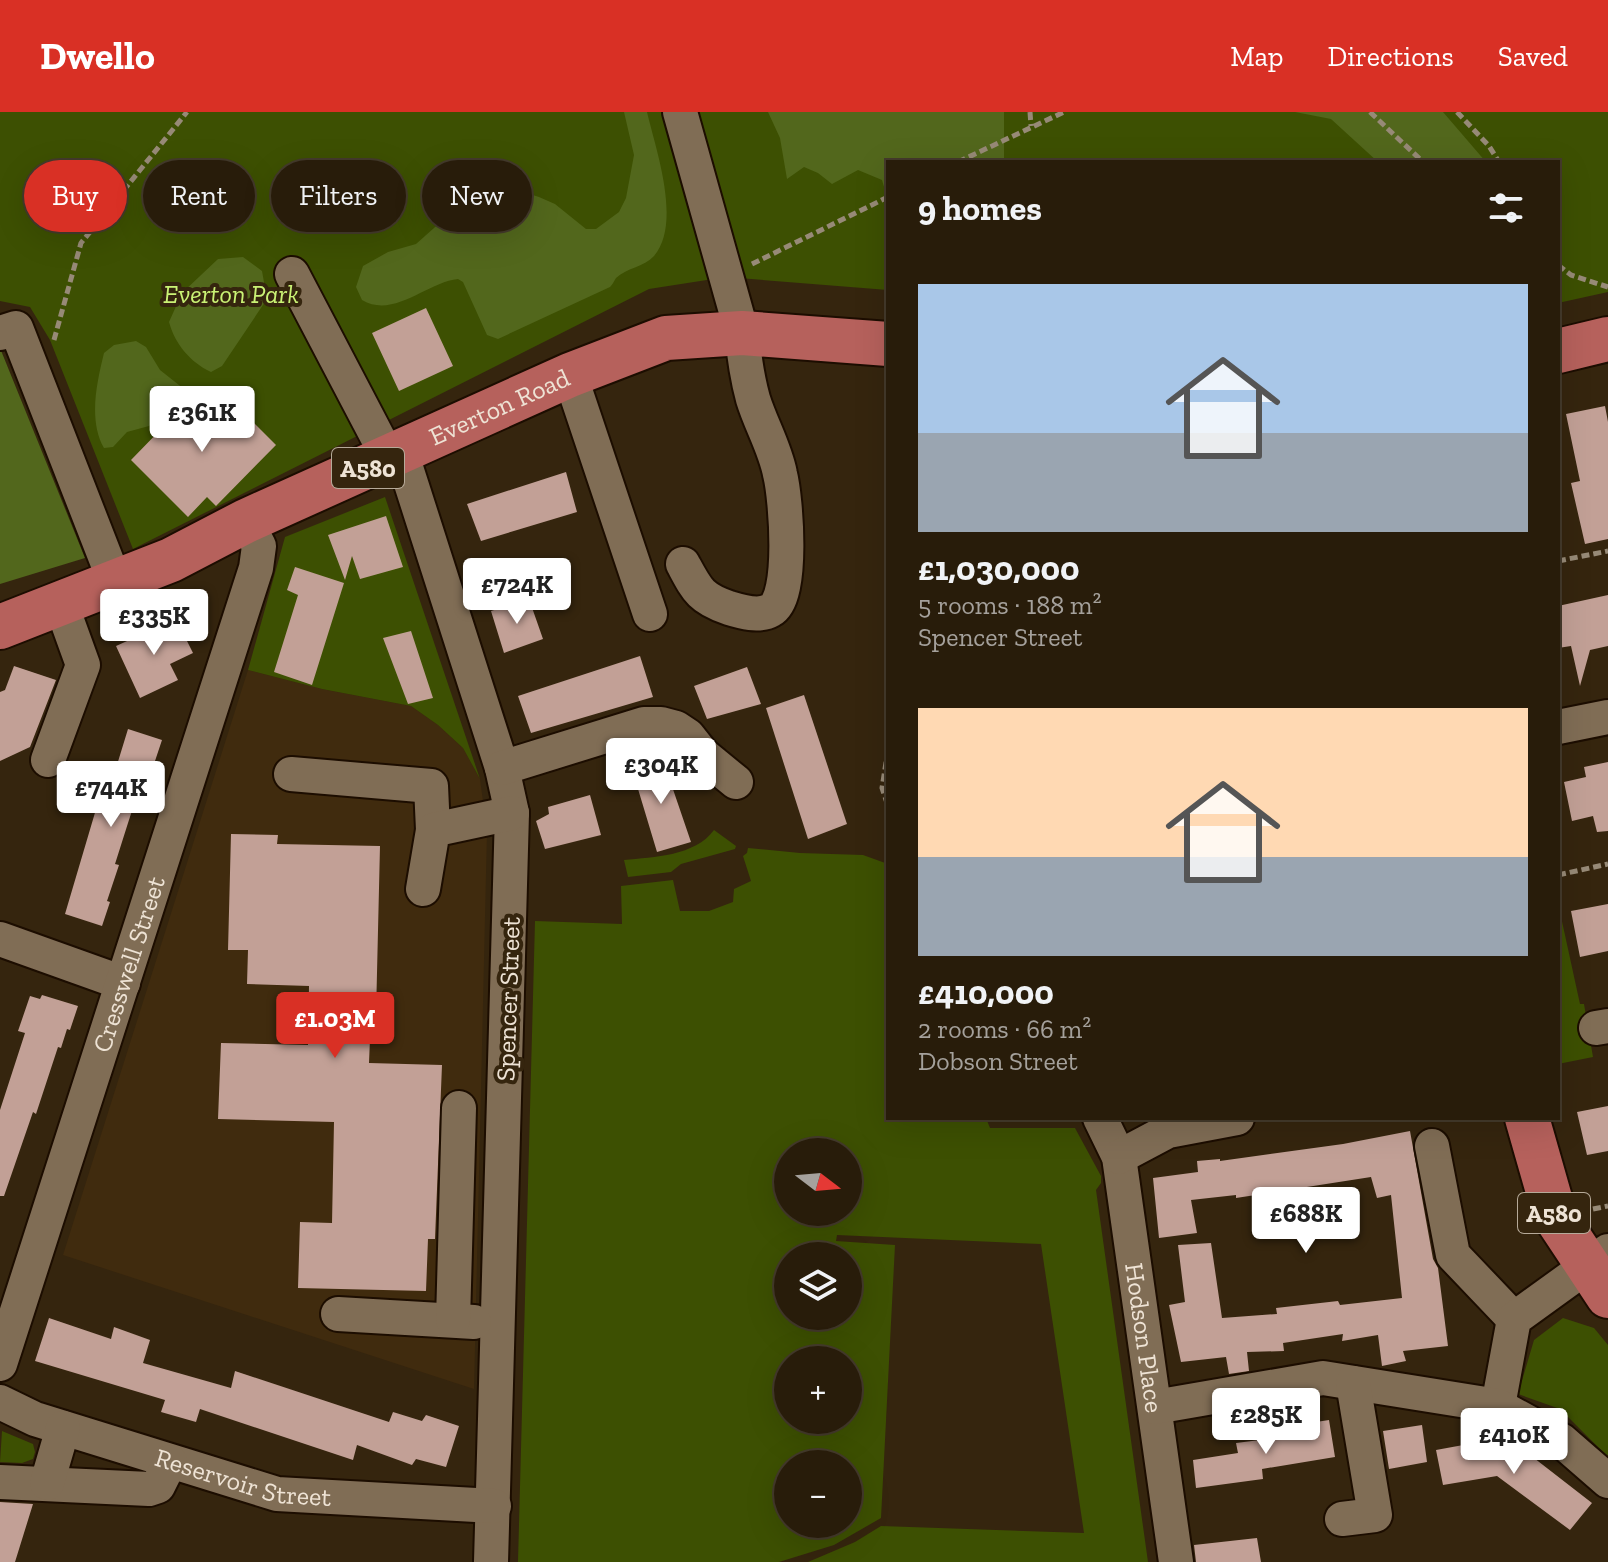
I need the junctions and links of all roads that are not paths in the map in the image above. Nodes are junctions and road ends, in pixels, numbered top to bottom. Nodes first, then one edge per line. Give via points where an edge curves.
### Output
1 (680, 112) edge
2 (292, 274) dead end
3 (0, 333) edge
4 (742, 333) junction
5 (1608, 339) edge
6 (886, 344) edge
7 (1560, 351) edge
8 (570, 375) junction
9 (395, 456) junction
10 (246, 521) junction
11 (683, 564) dead end
12 (115, 582) junction
13 (61, 604) junction
14 (650, 614) dead end
15 (0, 627) edge
16 (1608, 717) edge
17 (1560, 727) edge
18 (48, 760) dead end
19 (502, 768) junction
20 (291, 774) dead end
21 (736, 782) dead end
22 (512, 813) junction
23 (433, 830) junction
24 (423, 889) dead end
25 (0, 939) edge
26 (123, 983) junction
27 (459, 1108) dead end
28 (1101, 1120) edge
29 (1226, 1120) edge
30 (1527, 1120) edge
31 (1432, 1146) dead end
32 (1119, 1157) junction
33 (1601, 1271) edge
34 (338, 1314) dead end
35 (1514, 1319) junction
36 (453, 1320) junction
37 (499, 1323) junction
38 (0, 1364) edge
39 (1353, 1383) junction
40 (0, 1402) edge
41 (1498, 1406) junction
42 (1155, 1407) junction
43 (63, 1428) junction
44 (170, 1462) junction
45 (1608, 1481) edge
46 (0, 1482) edge
47 (47, 1483) junction
48 (494, 1506) junction
49 (1372, 1515) dead end
50 (491, 1562) edge
51 (1176, 1562) edge

1 - 4 street
2 - 9 street, Spencer Street
3 - 12 street via 16,328
4 - 6 main road, Everton Road / A580
4 - 8 main road, Everton Road / A580 via 666,338
4 - 11 street via 754,401 780,475 785,512 781,600 772,610 757,614 709,601 697,591
5 - 7 main road
8 - 9 main road, Everton Road / A580
8 - 14 street
9 - 10 main road, Everton Road / A580
9 - 19 street, Spencer Street
10 - 12 main road, Everton Road / A580
10 - 26 street, Cresswell Street via 259,546 256,568
12 - 13 main road, Everton Road / A580
13 - 15 main road, Everton Road / A580
13 - 18 street via 83,665
16 - 17 street
19 - 21 street via 644,724 661,724 688,736
19 - 22 street, Spencer Street
20 - 23 street via 431,786
22 - 23 street
22 - 37 street, Spencer Street
23 - 24 street
25 - 26 street
26 - 38 street, Cresswell Street
27 - 36 street
28 - 32 street, Hodson Place
29 - 32 street via 1168,1131
30 - 33 main road, A580 via 1555,1216
31 - 35 street via 1453,1255
32 - 42 street, Hodson Place
33 - 35 street
34 - 36 street
35 - 41 street
36 - 37 street
37 - 48 street, Spencer Street
39 - 41 street
39 - 42 street via 1323,1378
39 - 49 street
40 - 43 street, Reservoir Street
41 - 45 street via 1562,1441
42 - 51 street, Hodson Place
43 - 44 street, Reservoir Street
43 - 47 street
44 - 47 street via 158,1486 149,1489
44 - 48 street, Reservoir Street via 277,1494
46 - 47 street
48 - 50 street, Spencer Street

